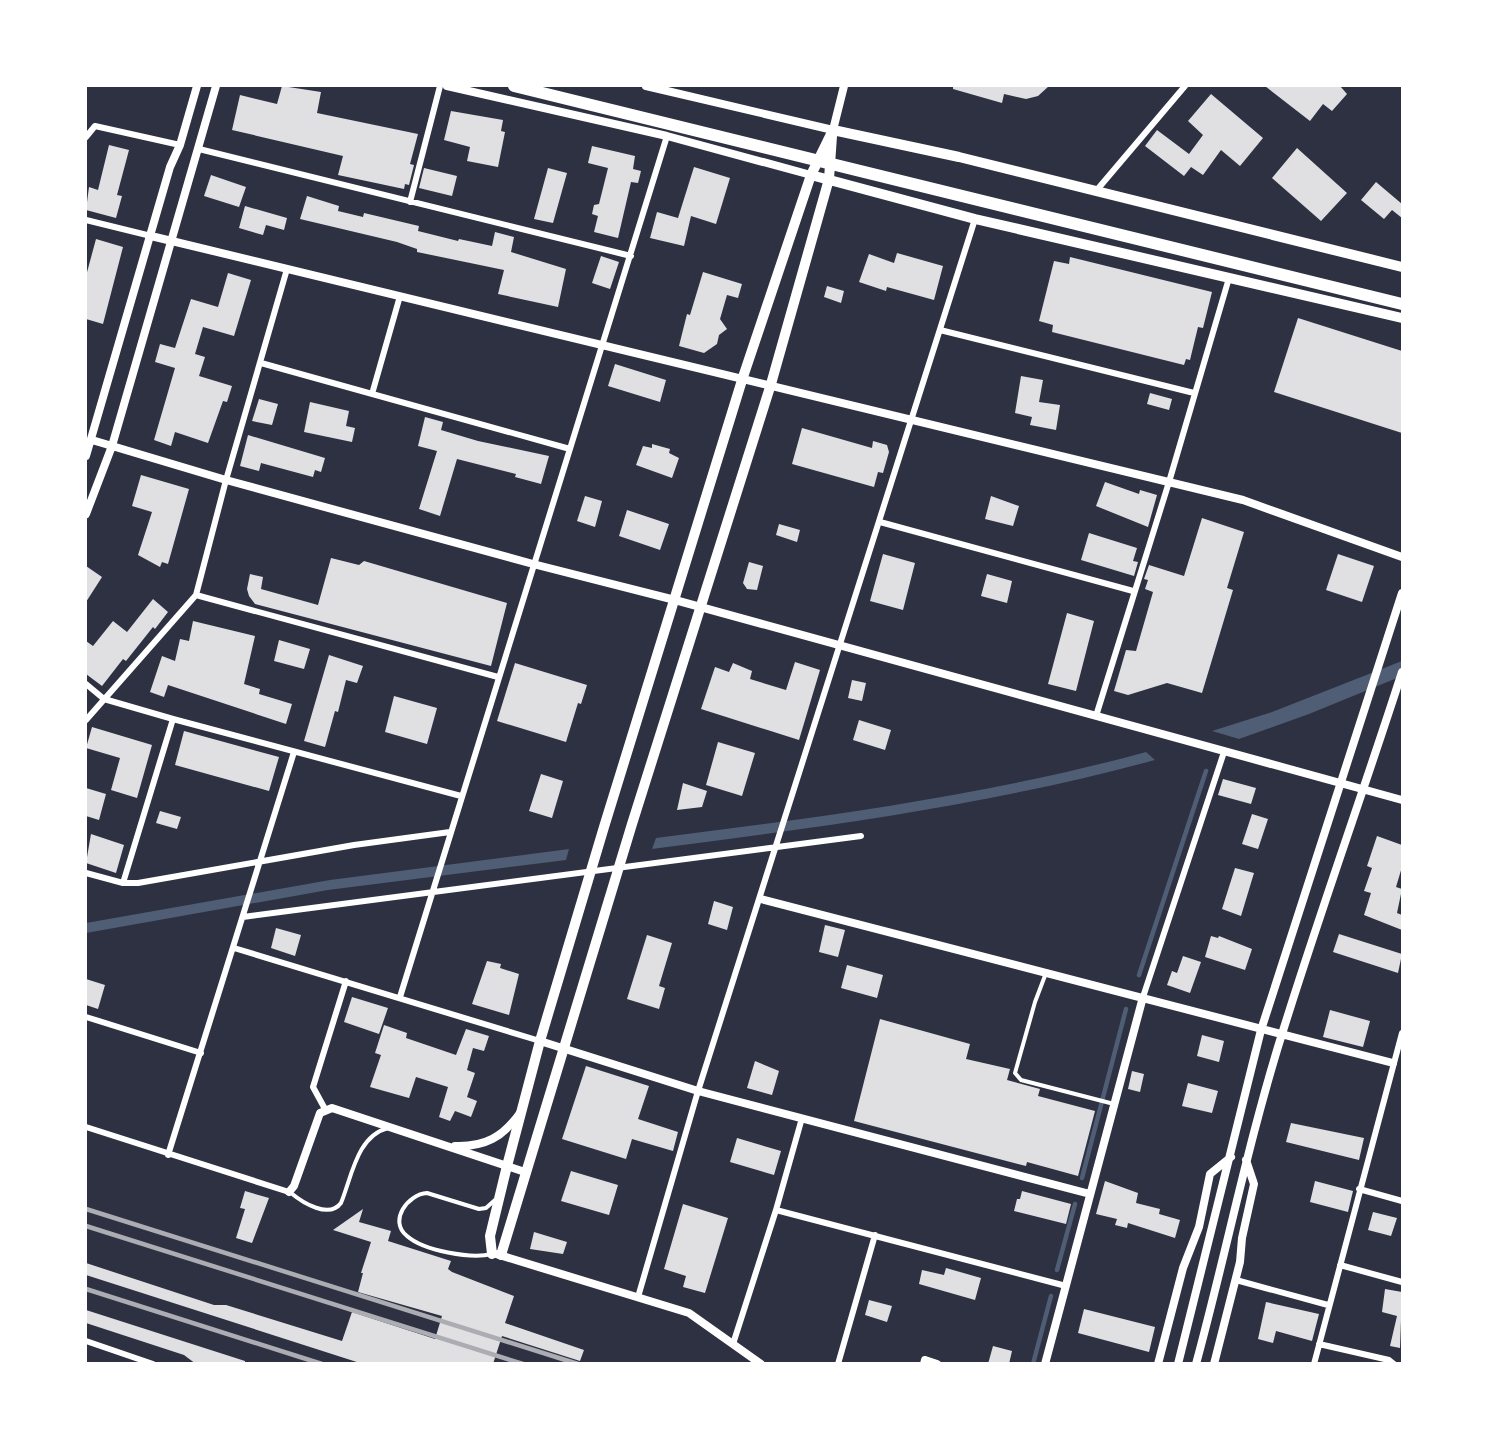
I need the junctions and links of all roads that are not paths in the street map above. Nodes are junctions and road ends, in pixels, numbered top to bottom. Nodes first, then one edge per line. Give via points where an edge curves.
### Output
1 (197, 86) edge
2 (216, 86) edge
3 (440, 86) edge
4 (447, 86) edge
5 (514, 86) edge
6 (646, 86) edge
7 (844, 86) edge
8 (1185, 86) edge
9 (833, 130) junction
10 (667, 136) junction
11 (86, 137) edge
12 (180, 145) junction
13 (199, 148) junction
14 (811, 175) junction
15 (829, 179) junction
16 (1096, 191) junction
17 (410, 202) junction
18 (975, 219) junction
19 (86, 220) edge
20 (151, 236) junction
21 (170, 241) junction
22 (631, 256) junction
23 (1402, 267) edge
24 (287, 269) junction
25 (1229, 278) junction
26 (400, 297) junction
27 (1402, 304) edge
28 (1402, 318) edge
29 (940, 330) junction
30 (602, 346) junction
31 (261, 363) junction
32 (743, 377) junction
33 (771, 384) junction
34 (1194, 393) junction
35 (372, 394) junction
36 (911, 421) junction
37 (89, 439) edge
38 (112, 446) junction
39 (570, 448) junction
40 (86, 456) edge
41 (226, 480) junction
42 (1169, 482) junction
43 (86, 514) edge
44 (880, 522) junction
45 (1402, 557) edge
46 (533, 564) junction
47 (1133, 591) junction
48 (1402, 593) edge
49 (196, 596) junction
50 (675, 600) junction
51 (701, 607) junction
52 (840, 647) junction
53 (1402, 672) edge
54 (498, 677) junction
55 (86, 684) edge
56 (104, 699) junction
57 (1096, 716) junction
58 (173, 719) junction
59 (86, 720) edge
60 (294, 752) junction
61 (1224, 752) junction
62 (1342, 782) junction
63 (1364, 789) junction
64 (461, 796) junction
65 (1402, 800) edge
66 (450, 832) junction
67 (861, 836) dead end
68 (777, 847) junction
69 (260, 861) junction
70 (619, 868) junction
71 (86, 873) edge
72 (591, 873) junction
73 (123, 883) junction
74 (432, 891) junction
75 (761, 899) junction
76 (243, 917) junction
77 (234, 948) junction
78 (1046, 972) junction
79 (346, 981) junction
80 (400, 997) junction
81 (1143, 997) junction
82 (86, 1017) edge
83 (1261, 1030) junction
84 (1402, 1033) edge
85 (1282, 1034) junction
86 (540, 1041) junction
87 (563, 1048) junction
88 (201, 1053) junction
89 (1393, 1063) junction
90 (698, 1091) junction
91 (1110, 1103) junction
92 (325, 1109) junction
93 (522, 1110) junction
94 (802, 1118) junction
95 (86, 1127) edge
96 (389, 1128) junction
97 (443, 1146) junction
98 (168, 1155) junction
99 (1231, 1157) junction
100 (1246, 1160) junction
101 (507, 1166) junction
102 (525, 1172) junction
103 (1359, 1189) junction
104 (290, 1192) junction
105 (1090, 1194) junction
106 (500, 1195) junction
107 (1402, 1201) edge
108 (776, 1210) junction
109 (875, 1234) junction
110 (496, 1254) junction
111 (1340, 1265) junction
112 (1236, 1280) junction
113 (1402, 1282) edge
114 (1065, 1286) junction
115 (638, 1297) junction
116 (1328, 1305) junction
117 (86, 1341) edge
118 (733, 1344) junction
119 (1319, 1344) junction
120 (153, 1364) edge
121 (761, 1364) edge
122 (838, 1364) edge
123 (924, 1364) edge
124 (938, 1364) edge
125 (1045, 1364) edge
126 (1158, 1364) edge
127 (1178, 1364) edge
128 (1196, 1364) edge
129 (1214, 1364) edge
130 (1314, 1364) edge
131 (1394, 1364) edge

1 - 12 street
2 - 13 street
3 - 17 street
4 - 10 street
5 - 27 highway
6 - 9 street
7 - 9 street
8 - 16 street
9 - 14 main road
9 - 15 main road
9 - 16 main road
10 - 14 street
10 - 22 street
11 - 12 street via 95,126
12 - 20 street
13 - 17 street
13 - 21 street
14 - 15 main road
14 - 32 main road
15 - 18 main road
15 - 33 main road
16 - 23 main road
17 - 22 street
18 - 25 main road
18 - 29 street
19 - 20 street
20 - 21 street
20 - 37 street
21 - 24 street
21 - 38 street
22 - 30 street
24 - 26 street
24 - 31 street
25 - 28 main road
25 - 34 street
26 - 30 street
26 - 35 street
29 - 34 street
29 - 36 street
30 - 32 street
30 - 39 street
31 - 35 street
31 - 41 street
32 - 33 street
32 - 50 main road
33 - 36 street
33 - 51 main road
34 - 42 street
35 - 39 street
36 - 42 street
36 - 44 street
37 - 38 street
37 - 40 street
38 - 41 street
38 - 43 street
39 - 46 street
41 - 46 street
41 - 49 street
42 - 45 street via 1243,500
42 - 47 street
44 - 47 street
44 - 52 street
46 - 50 street
46 - 54 street
47 - 57 street
48 - 62 street
49 - 54 street
49 - 56 street
50 - 51 street
50 - 72 main road
51 - 52 street
51 - 70 main road
52 - 57 street
52 - 68 street
53 - 63 street
54 - 64 street
55 - 56 street
56 - 58 street
56 - 59 street
57 - 61 street
58 - 60 street
58 - 73 street
60 - 64 street
60 - 69 street
61 - 62 street
61 - 81 street
62 - 63 street
62 - 83 street
63 - 65 street
63 - 85 street
64 - 66 street
66 - 69 street
66 - 74 street
67 - 68 street
68 - 70 street
68 - 75 street
69 - 73 street
69 - 76 street
70 - 72 street
70 - 87 main road
71 - 73 street
72 - 74 street
72 - 86 main road
74 - 76 street
74 - 80 street
75 - 78 street
75 - 90 street
76 - 77 street
77 - 79 street
77 - 88 street
78 - 81 street
78 - 91 lane via 1015,1073 1021,1080
79 - 80 street
79 - 92 street via 313,1087
80 - 86 street
81 - 83 street
81 - 91 street
82 - 88 street
83 - 85 street
83 - 99 street
84 - 89 street
85 - 89 street
85 - 100 street
86 - 87 street
86 - 93 main road
87 - 90 street
87 - 102 main road
88 - 98 street
89 - 103 street
90 - 94 street
90 - 115 street
91 - 105 street
92 - 96 street via 339,1110
92 - 104 street
93 - 97 street via 509,1128 486,1143
93 - 101 main road
94 - 105 street
94 - 108 street
95 - 98 street
96 - 97 street
96 - 104 lane via 367,1139 335,1209 301,1201
97 - 101 street
98 - 104 street
99 - 126 street via 1210,1174
99 - 127 street
100 - 112 street via 1254,1184
100 - 128 street
101 - 102 street
101 - 106 main road
102 - 110 main road
103 - 107 street
103 - 111 street
105 - 114 street
106 - 110 main road via 490,1236
106 - 110 lane via 486,1208 479,1209 418,1193 407,1202 400,1221 401,1230 414,1241 454,1254
108 - 109 street
108 - 118 street
109 - 114 street
109 - 122 street
110 - 115 street
111 - 113 street
111 - 116 street
112 - 116 street
112 - 129 street
114 - 125 street
115 - 118 street via 689,1313
116 - 119 street
117 - 120 street
118 - 121 street
119 - 130 street
119 - 131 street
123 - 124 street via 925,1360

